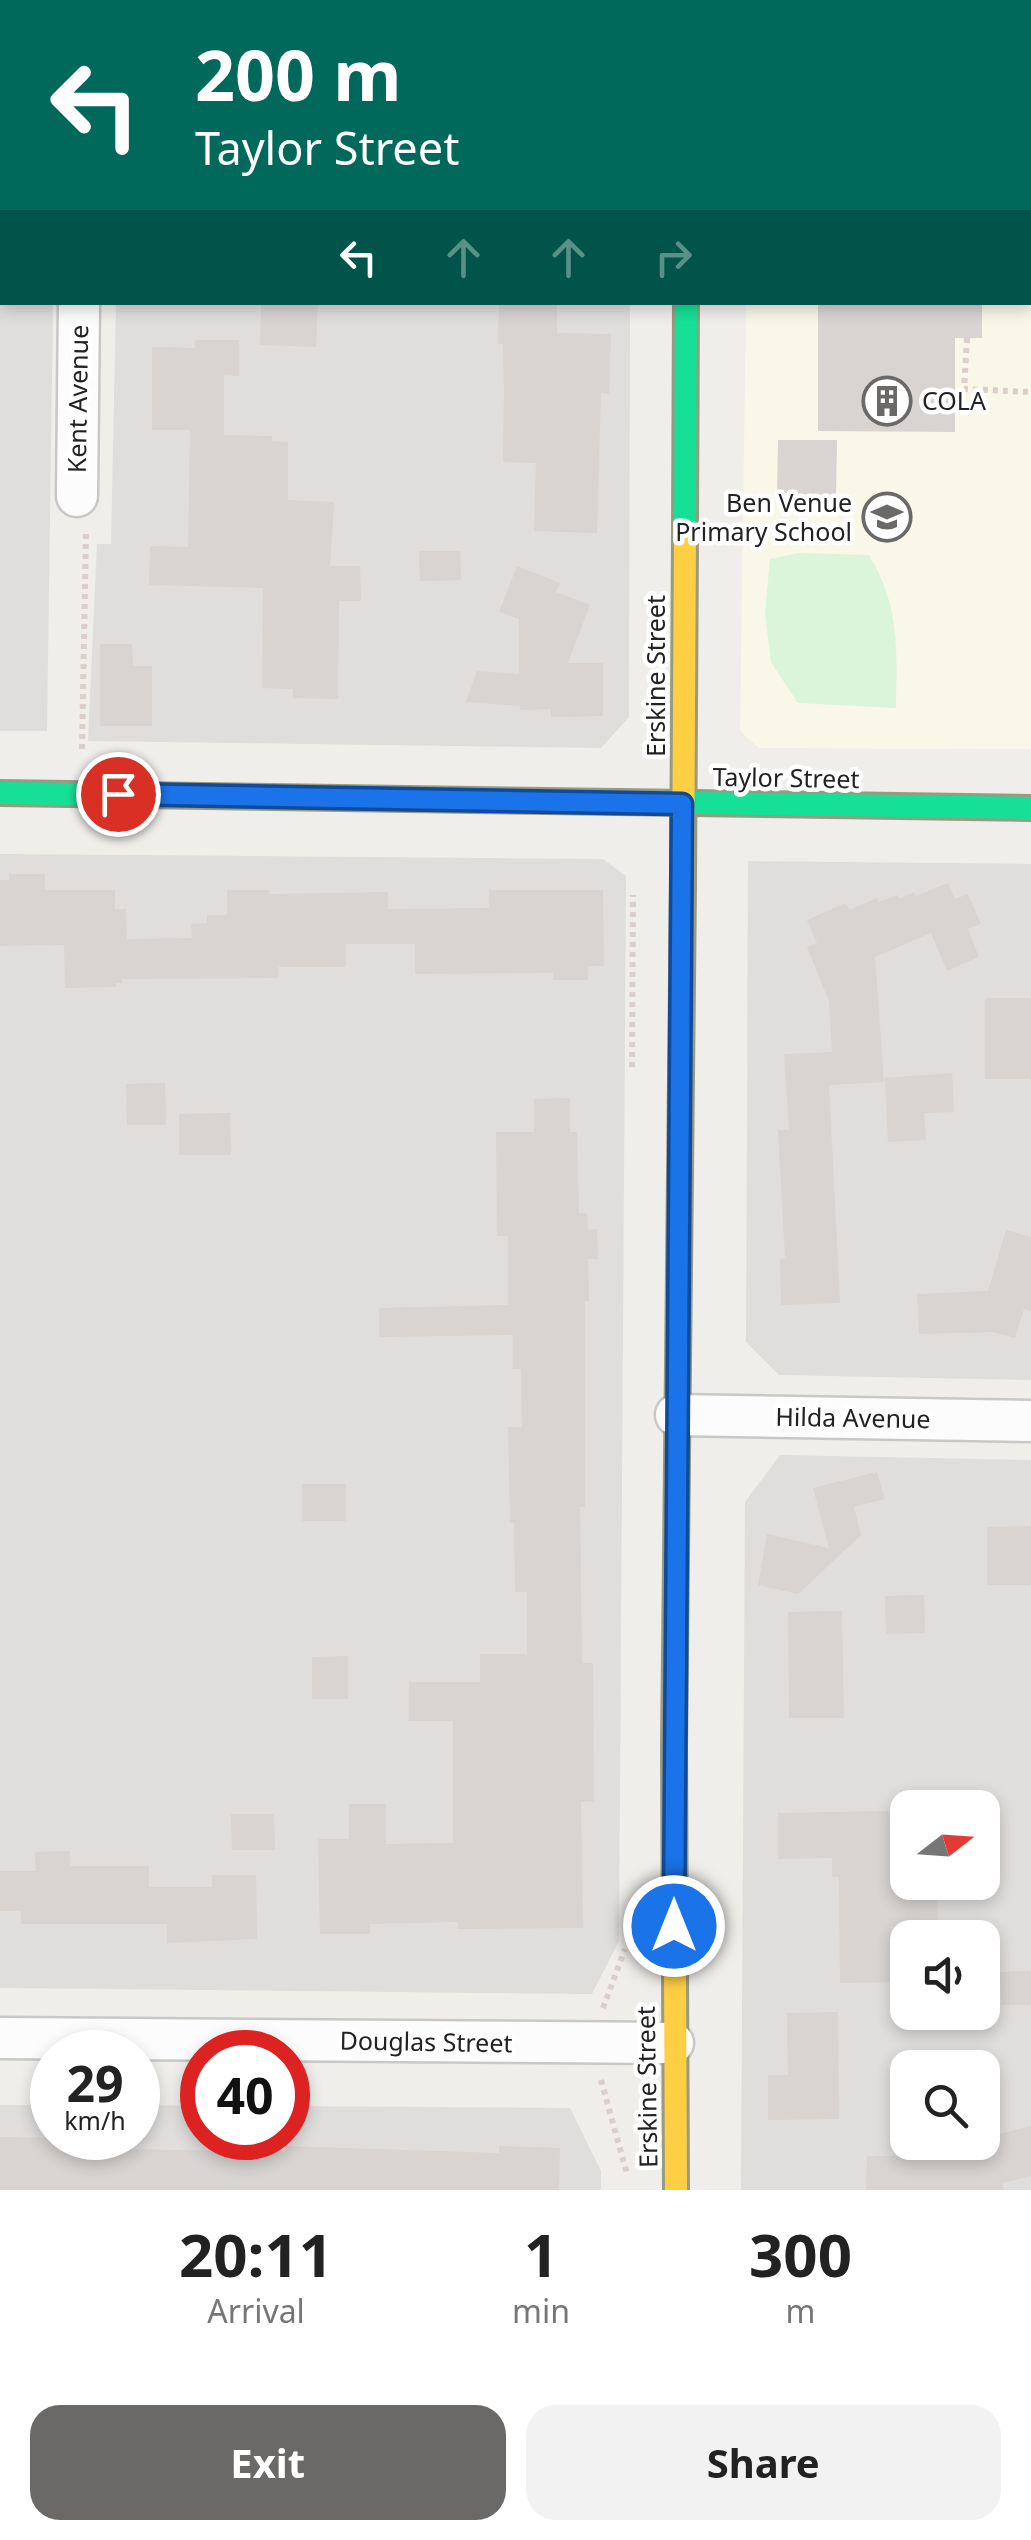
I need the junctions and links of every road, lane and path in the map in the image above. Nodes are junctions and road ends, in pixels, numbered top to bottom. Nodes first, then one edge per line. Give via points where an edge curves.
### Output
1 (80, 305) edge
2 (686, 305) edge
3 (967, 338) dead end
4 (1031, 392) edge
5 (77, 496) dead end
6 (88, 537) dead end
7 (81, 761) dead end
8 (0, 793) edge
9 (682, 804) junction
10 (1031, 808) edge
11 (676, 1415) junction
12 (1031, 1421) edge
13 (630, 1936) dead end
14 (602, 2017) dead end
15 (0, 2038) edge
16 (673, 2044) junction
17 (600, 2070) dead end
18 (626, 2190) edge
19 (676, 2190) edge

1 - 5 street, Kent Avenue
2 - 9 street, Erskine Street
3 - 4 path via 964,390
6 - 7 path
8 - 9 street, Taylor Street
9 - 10 street, Taylor Street
9 - 11 street, Erskine Street
11 - 12 street, Hilda Avenue
11 - 16 street, Erskine Street
13 - 14 path, Erskine Street
15 - 16 street, Douglas Street
16 - 19 street, Erskine Street
17 - 18 path, Erskine Street

